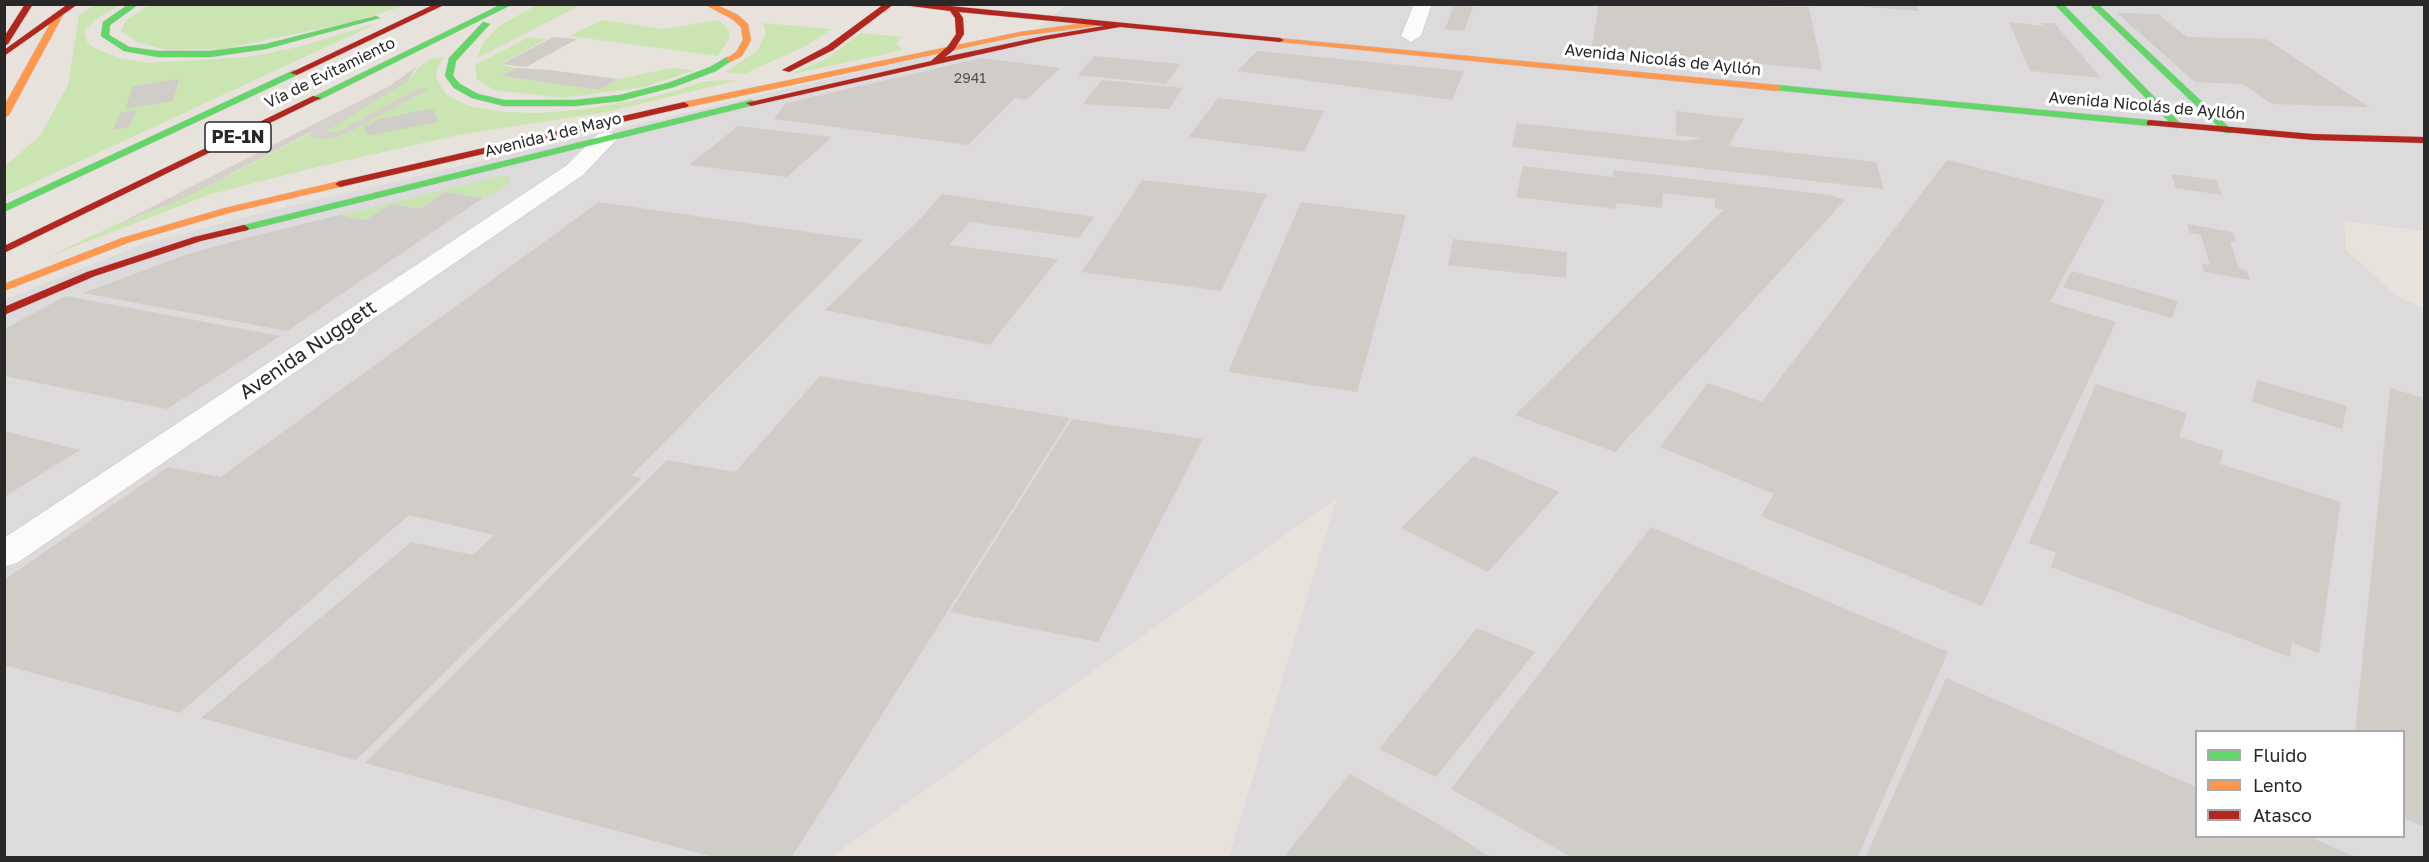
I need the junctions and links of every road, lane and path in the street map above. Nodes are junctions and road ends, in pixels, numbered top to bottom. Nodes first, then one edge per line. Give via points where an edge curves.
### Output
1 (29, 4) edge
2 (74, 4) edge
3 (135, 4) edge
4 (424, 4) edge
5 (442, 4) edge
6 (510, 4) edge
7 (708, 4) edge
8 (890, 4) edge
9 (899, 4) edge
10 (1423, 4) edge
11 (2058, 4) edge
12 (2093, 4) edge
13 (953, 9) junction
14 (61, 10) edge
15 (1100, 23) junction
16 (1120, 25) junction
17 (1411, 36) dead end
18 (4, 44) edge
19 (951, 48) junction
20 (4, 54) edge
21 (933, 63) junction
22 (700, 101) junction
23 (2134, 105) dead end
24 (2158, 107) junction
25 (2210, 111) junction
26 (2230, 112) dead end
27 (4, 114) edge
28 (2178, 126) junction
29 (2228, 131) junction
30 (606, 140) junction
31 (2424, 140) edge
32 (4, 209) edge
33 (4, 250) edge
34 (4, 288) edge
35 (4, 312) edge
36 (4, 555) edge

1 - 18 main road
2 - 14 main road
3 - 4 main road via 110,21 104,28 105,36 127,49 176,55 276,45
5 - 32 main road, Vía de Evitamiento / PE-1N
6 - 7 main road via 452,60 449,76 457,86 481,98 545,105 638,94 724,64 743,49 747,33 741,22
6 - 33 main road, Vía de Evitamiento / PE-1N
8 - 22 main road via 846,38 809,59
9 - 13 main road, Avenida Nicolás de Ayllón
10 - 17 street
11 - 24 main road
12 - 25 main road
13 - 15 main road, Avenida Nicolás de Ayllón
13 - 19 main road via 961,27
14 - 20 main road
14 - 27 main road
15 - 16 main road, Avenida Nicolás de Ayllón
15 - 19 main road
16 - 21 main road, Avenida 1 de Mayo
16 - 28 main road, Avenida Nicolás de Ayllón
19 - 21 main road
19 - 22 main road
21 - 30 main road, Avenida 1 de Mayo via 686,118
22 - 34 main road via 183,222
23 - 24 main road, Avenida Nicolás de Ayllón
24 - 25 main road, Avenida Nicolás de Ayllón
24 - 28 main road
25 - 26 main road, Avenida Nicolás de Ayllón
25 - 29 main road
28 - 29 main road, Avenida Nicolás de Ayllón
29 - 31 main road, Avenida Nicolás de Ayllón
30 - 35 main road, Avenida 1 de Mayo via 198,239 91,274
30 - 36 street, Avenida Nuggett via 575,170

